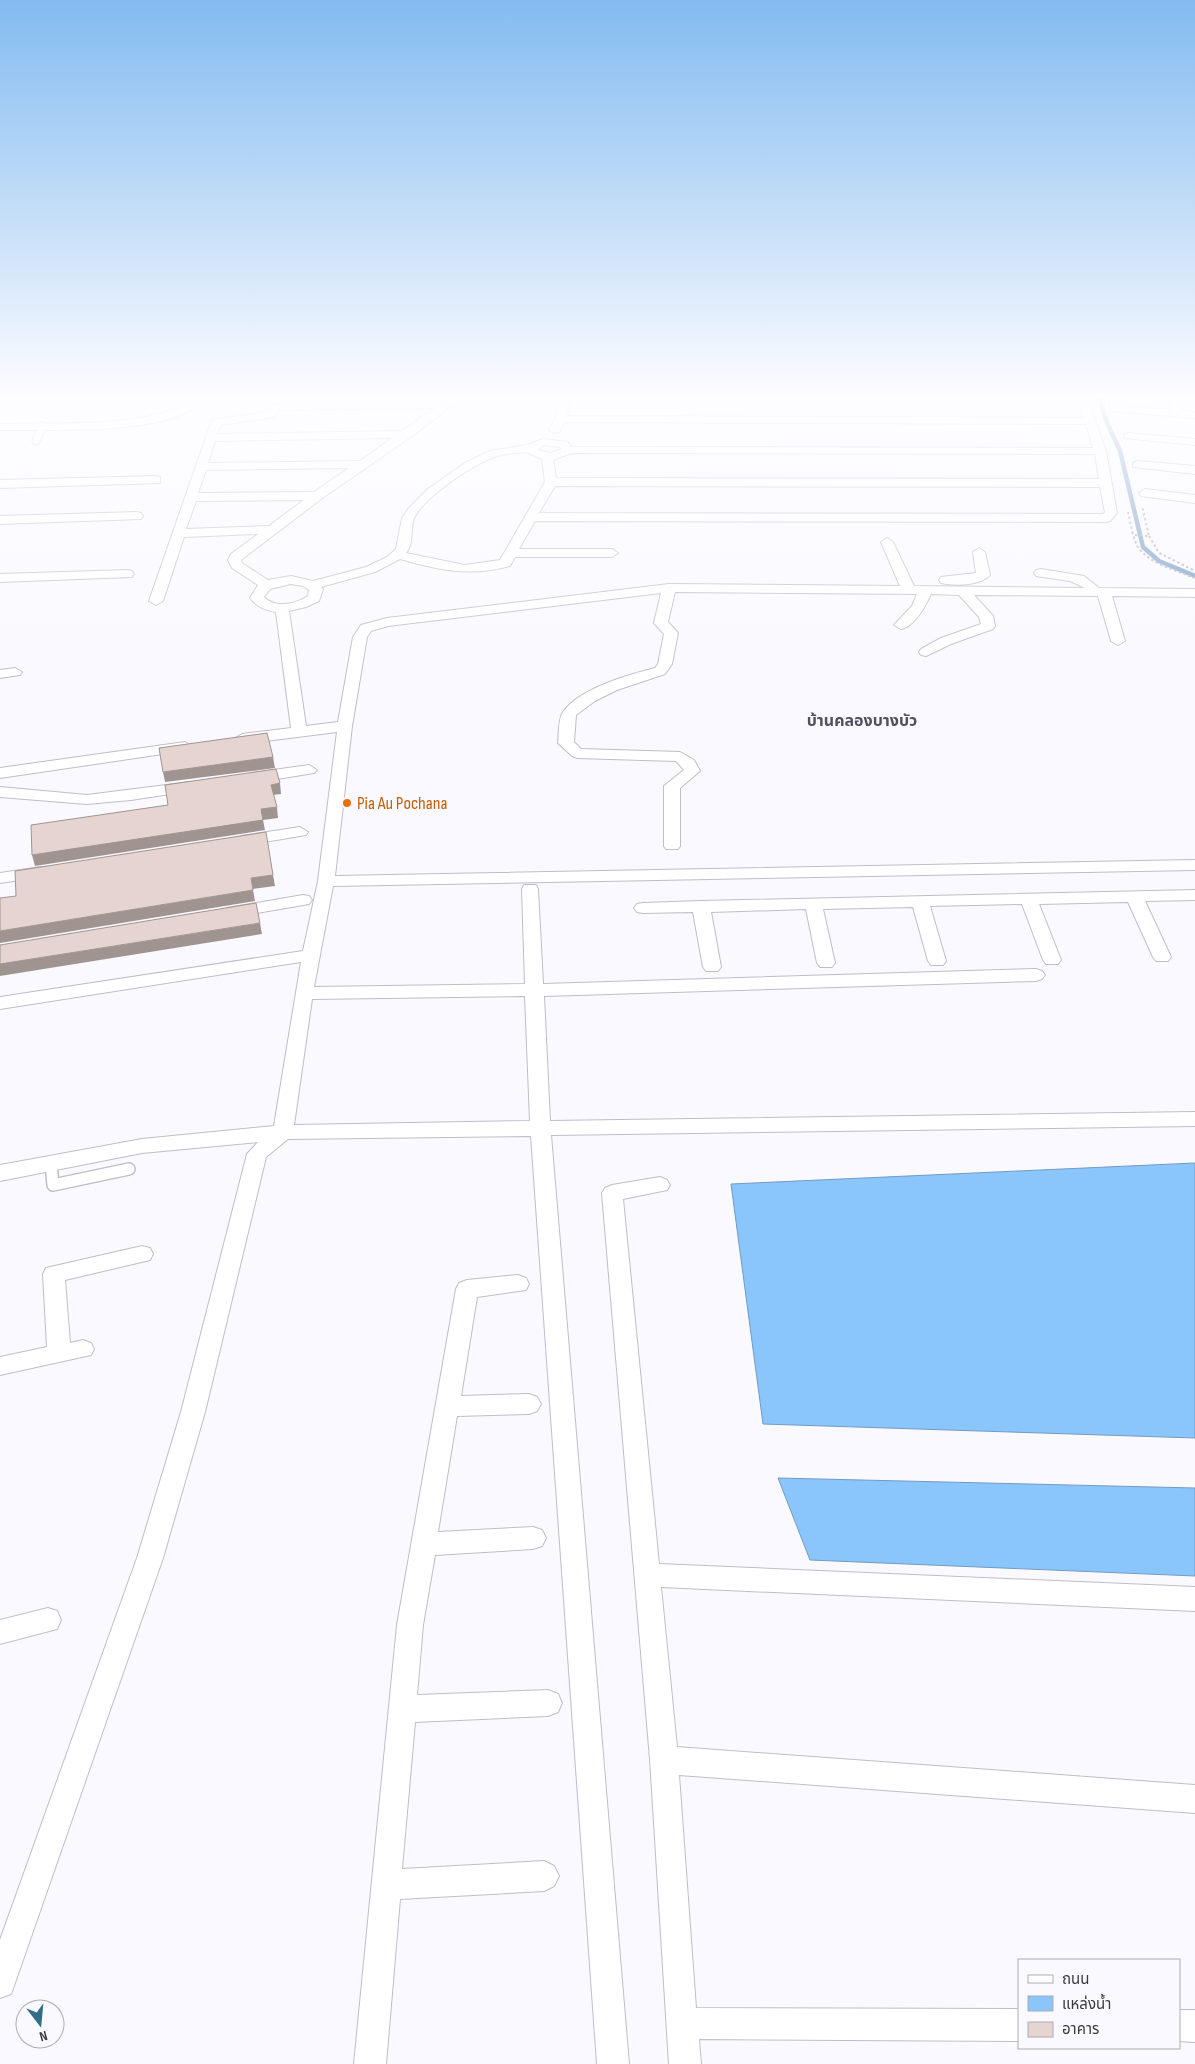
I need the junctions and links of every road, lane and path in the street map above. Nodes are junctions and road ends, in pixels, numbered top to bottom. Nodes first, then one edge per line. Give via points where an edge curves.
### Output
1 (193, 490) edge
2 (325, 490) edge
3 (435, 490) edge
4 (546, 490) edge
5 (1106, 490) edge
6 (1145, 494) dead end
7 (317, 496) junction
8 (191, 497) junction
9 (1195, 499) edge
10 (137, 516) dead end
11 (532, 517) junction
12 (0, 520) edge
13 (272, 530) junction
14 (178, 533) junction
15 (1149, 536) dead end
16 (887, 542) dead end
17 (512, 552) junction
18 (979, 552) dead end
19 (612, 553) dead end
20 (398, 555) junction
21 (1168, 559) junction
22 (1160, 562) dead end
23 (1195, 572) edge
24 (1041, 573) dead end
25 (127, 574) dead end
26 (0, 578) edge
27 (267, 585) junction
28 (313, 585) junction
29 (669, 588) junction
30 (910, 592) junction
31 (931, 592) junction
32 (964, 592) junction
33 (1195, 593) edge
34 (1102, 597) junction
35 (156, 601) dead end
36 (1171, 606) dead end
37 (282, 608) junction
38 (901, 625) dead end
39 (1118, 641) dead end
40 (926, 652) dead end
41 (16, 672) dead end
42 (0, 674) edge
43 (345, 726) junction
44 (299, 732) junction
45 (226, 741) edge
46 (198, 745) edge
47 (309, 770) dead end
48 (0, 774) edge
49 (241, 779) edge
50 (203, 785) edge
51 (0, 792) edge
52 (300, 832) dead end
53 (223, 844) edge
54 (672, 846) dead end
55 (1195, 865) edge
56 (58, 869) edge
57 (0, 878) edge
58 (326, 881) junction
59 (530, 889) dead end
60 (1195, 895) edge
61 (1134, 896) junction
62 (1028, 899) junction
63 (303, 900) dead end
64 (920, 901) junction
65 (813, 904) junction
66 (701, 906) junction
67 (643, 908) dead end
68 (215, 915) edge
69 (312, 955) junction
70 (1162, 956) dead end
71 (1052, 960) dead end
72 (937, 961) dead end
73 (826, 962) dead end
74 (712, 967) dead end
75 (1036, 975) dead end
76 (536, 990) junction
77 (304, 993) junction
78 (0, 1003) edge
79 (1195, 1119) edge
80 (540, 1128) junction
81 (283, 1132) junction
82 (51, 1164) junction
83 (129, 1170) dead end
84 (0, 1173) edge
85 (660, 1185) dead end
86 (142, 1254) dead end
87 (518, 1284) dead end
88 (83, 1349) dead end
89 (59, 1354) junction
90 (0, 1366) edge
91 (529, 1404) dead end
92 (447, 1406) junction
93 (533, 1538) dead end
94 (424, 1544) junction
95 (646, 1575) junction
96 (1195, 1599) edge
97 (48, 1620) dead end
98 (0, 1632) edge
99 (548, 1703) dead end
100 (402, 1709) junction
101 (664, 1759) junction
102 (1195, 1799) edge
103 (544, 1876) dead end
104 (386, 1885) junction
105 (0, 1983) edge
106 (682, 2023) junction
107 (1018, 2025) edge
108 (1180, 2026) edge
109 (1195, 2026) edge
110 (370, 2064) edge
111 (613, 2064) edge
112 (685, 2064) edge

1 - 8 street
2 - 7 street
3 - 20 street via 408,519 406,543
4 - 11 street
5 - 11 street via 1111,513 1100,518
6 - 9 street
7 - 8 street
7 - 13 street
8 - 14 street
10 - 12 street
11 - 17 street
13 - 14 street
13 - 27 street via 234,560
14 - 35 street
15 - 21 path via 1159,553
16 - 30 street
17 - 19 street
17 - 20 street via 505,564 468,570
18 - 31 street via 983,575 941,582
20 - 28 street via 384,564
21 - 22 path
21 - 23 path
24 - 34 street via 1084,580
25 - 26 street
27 - 28 street via 292,580
27 - 37 street via 258,593 260,602
28 - 37 street via 317,594 314,598 301,605
29 - 30 street
29 - 43 street via 387,622 366,628 360,637
29 - 54 street via 662,623 671,633 665,664 660,671 603,689 582,701 569,714 566,743 577,753 674,757 690,763 692,771 672,786
30 - 31 street
31 - 32 street
31 - 38 street
32 - 34 street
32 - 40 street via 986,616 988,626
33 - 34 street
34 - 36 street
34 - 39 street
37 - 44 street
41 - 42 street
43 - 44 street
43 - 58 street
44 - 45 street
46 - 48 street
47 - 49 street
50 - 51 street via 92,799
52 - 53 street
55 - 58 street
56 - 57 street
58 - 69 street
59 - 76 street
60 - 61 street
61 - 62 street
61 - 70 street
62 - 64 street
62 - 71 street
63 - 68 street
64 - 65 street
64 - 72 street
65 - 66 street
65 - 73 street
66 - 67 street
66 - 74 street
69 - 77 street
69 - 78 street
75 - 76 street
76 - 77 street
76 - 80 street
77 - 81 street
79 - 80 street
80 - 81 street
80 - 111 street
81 - 82 street via 142,1146
81 - 105 street via 257,1154 193,1412 150,1558
82 - 83 lane via 53,1185
82 - 84 street
85 - 95 street via 612,1194
86 - 89 street via 54,1274
87 - 92 street via 468,1289
88 - 89 street
89 - 90 street
91 - 92 street
92 - 94 street
93 - 94 street
94 - 100 street via 410,1625
95 - 96 street
95 - 101 street
97 - 98 street
99 - 100 street
100 - 104 street
101 - 102 street
101 - 106 street
103 - 104 street
104 - 110 street
106 - 107 street
106 - 112 street
108 - 109 street

